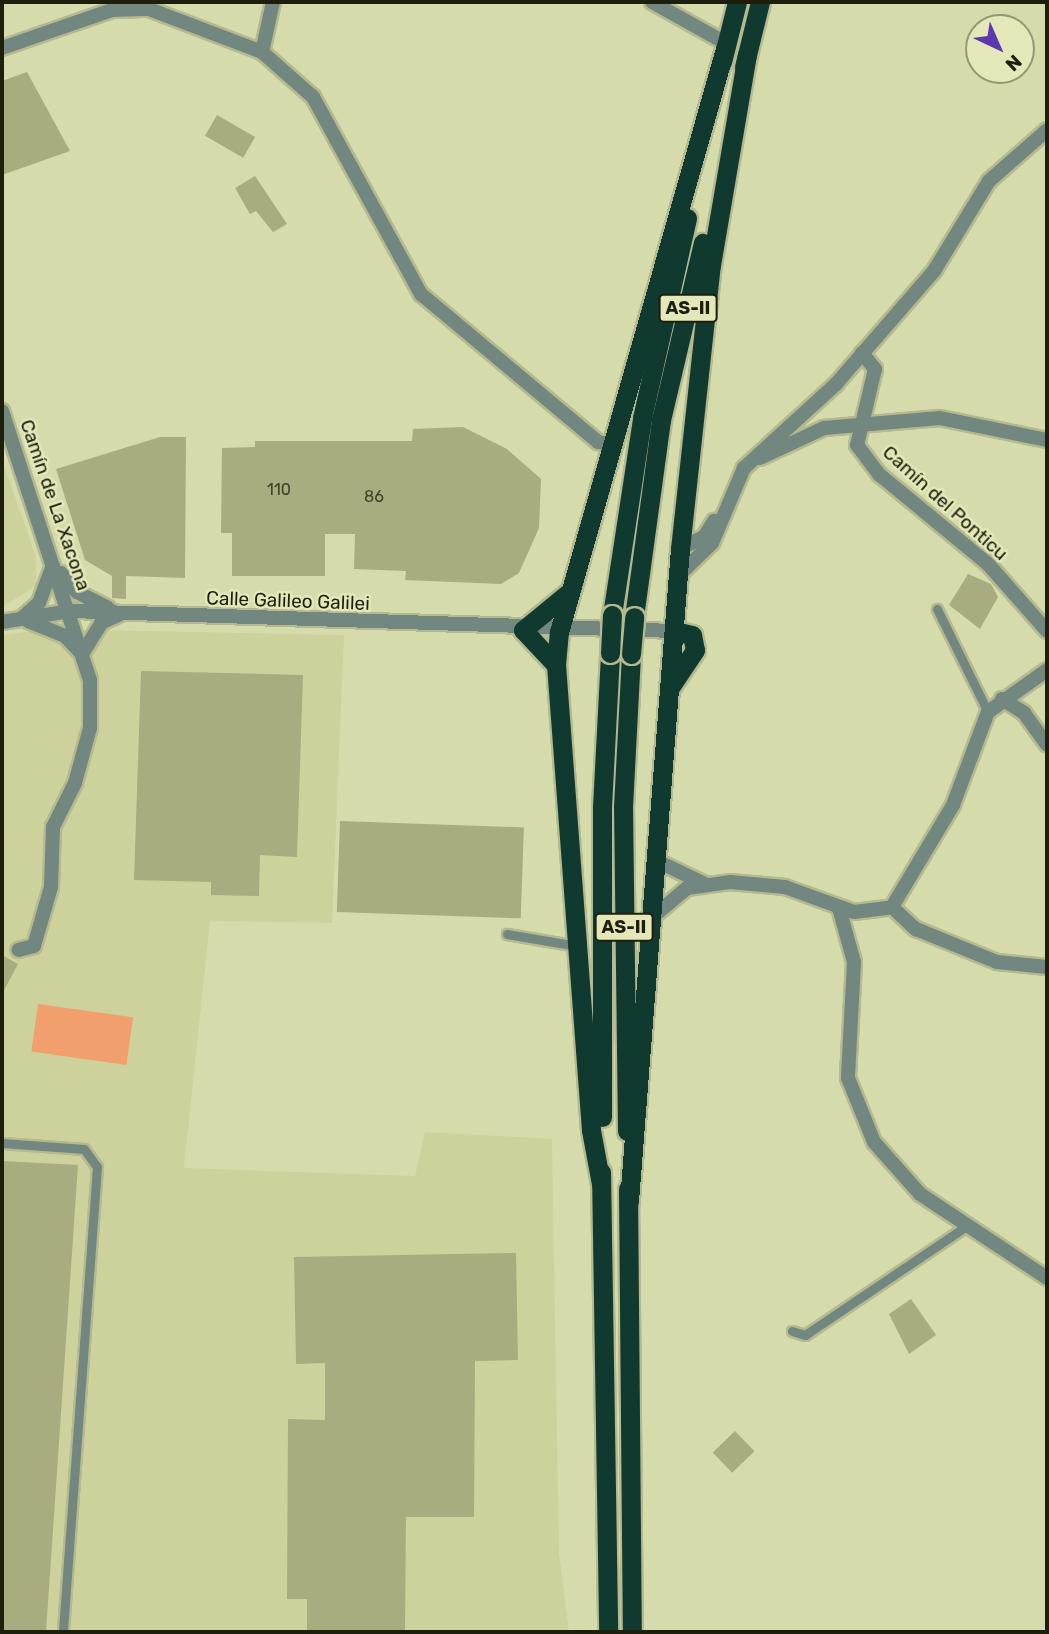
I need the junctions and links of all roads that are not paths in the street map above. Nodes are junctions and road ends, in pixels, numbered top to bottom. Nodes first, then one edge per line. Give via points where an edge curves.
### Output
1 (273, 2) edge
2 (652, 2) edge
3 (737, 2) edge
4 (760, 2) edge
5 (726, 47) junction
6 (2, 48) edge
7 (262, 52) junction
8 (747, 55) junction
9 (1047, 130) edge
10 (862, 353) junction
11 (2, 411) edge
12 (860, 425) junction
13 (1047, 440) edge
14 (608, 444) junction
15 (744, 467) junction
16 (723, 508) junction
17 (680, 550) junction
18 (54, 564) junction
19 (678, 576) junction
20 (566, 594) junction
21 (937, 609) dead end
22 (71, 611) junction
23 (123, 613) junction
24 (21, 619) junction
25 (2, 622) edge
26 (523, 630) junction
27 (674, 631) junction
28 (1047, 631) edge
29 (566, 632) junction
30 (82, 654) junction
31 (556, 665) junction
32 (1047, 670) edge
33 (1002, 699) junction
34 (988, 712) junction
35 (1047, 745) edge
36 (655, 859) junction
37 (704, 883) junction
38 (665, 890) junction
39 (892, 906) junction
40 (839, 908) junction
41 (507, 934) dead end
42 (577, 946) junction
43 (19, 950) dead end
44 (1047, 967) edge
45 (2, 1143) edge
46 (601, 1184) junction
47 (629, 1201) junction
48 (968, 1225) junction
49 (1047, 1278) edge
50 (792, 1331) dead end
51 (63, 1632) edge
52 (608, 1632) edge
53 (632, 1632) edge

1 - 7 street
2 - 5 street
3 - 5 highway, AS-II
4 - 8 highway, AS-II
5 - 14 highway
5 - 46 highway, AS-II, bridge via 642,418 612,615 602,807
6 - 7 street via 112,10 149,9
7 - 14 street via 313,97 421,294 598,442
8 - 17 highway via 711,265
8 - 47 highway, AS-II, bridge via 661,420 634,617 623,807
9 - 10 street via 989,181 934,271
10 - 12 street, Camín del Ponticu via 875,369
10 - 15 street
11 - 18 street, Camín de La Xacona
12 - 13 street via 940,418
12 - 15 street via 813,432
12 - 28 street, Camín del Ponticu via 857,445 880,475 988,564
14 - 20 highway
15 - 16 street
16 - 17 street via 704,537
16 - 19 street via 712,543
17 - 19 highway
18 - 22 street, Camín de La Xacona
18 - 23 street via 92,603
18 - 24 street via 52,581
19 - 27 highway
20 - 26 highway
20 - 29 highway
21 - 34 lane
22 - 23 street, Calle Galileo Galilei
22 - 24 street, Calle Galileo Galilei
22 - 30 street, Camín de La Xacona
23 - 26 street, Calle Galileo Galilei
23 - 30 street via 101,623
24 - 25 street, Calle Galileo Galilei
24 - 30 street via 65,636
26 - 29 street, Calle Galileo Galilei
26 - 31 highway
27 - 29 street, Calle Galileo Galilei
27 - 36 highway via 692,635 695,650 669,689
29 - 31 highway
30 - 43 street, Camín de La Xacona via 90,728 75,783 53,827 51,887 34,946
31 - 42 highway
32 - 33 street
33 - 34 street
33 - 35 street via 1024,713
34 - 39 street via 953,805
36 - 37 street
36 - 38 highway
37 - 38 street
37 - 40 street via 774,885
38 - 47 highway via 655,915
39 - 40 street via 868,913
39 - 44 street via 916,929 987,958
40 - 48 street via 855,962 846,1059 862,1118 904,1180
41 - 42 lane
42 - 46 highway
45 - 51 lane via 84,1149 97,1167
46 - 52 highway, AS-II
47 - 53 highway, AS-II
48 - 49 street
48 - 50 lane via 805,1335

